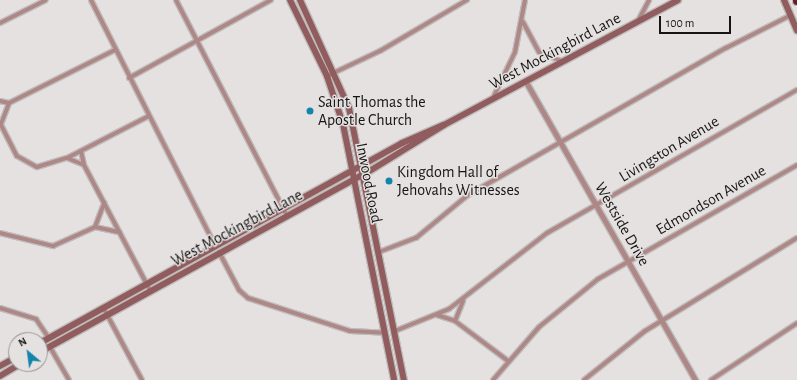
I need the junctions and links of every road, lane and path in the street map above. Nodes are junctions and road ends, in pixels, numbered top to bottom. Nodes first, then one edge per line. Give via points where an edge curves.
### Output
1 (46, 0) edge
2 (91, 0) edge
3 (176, 0) edge
4 (271, 0) edge
5 (290, 0) edge
6 (300, 0) edge
7 (467, 0) edge
8 (525, 0) edge
9 (650, 0) edge
10 (678, 0) edge
11 (784, 0) edge
12 (791, 15) junction
13 (522, 21) junction
14 (638, 22) junction
15 (0, 23) edge
16 (797, 30) edge
17 (197, 41) junction
18 (115, 50) junction
19 (564, 62) junction
20 (336, 74) junction
21 (327, 76) junction
22 (129, 78) junction
23 (526, 82) junction
24 (797, 90) edge
25 (492, 100) junction
26 (0, 101) edge
27 (9, 103) junction
28 (148, 116) junction
29 (0, 124) edge
30 (444, 125) junction
31 (562, 144) junction
32 (81, 151) junction
33 (67, 158) junction
34 (797, 164) edge
35 (84, 165) junction
36 (361, 165) junction
37 (354, 169) junction
38 (363, 175) junction
39 (355, 179) junction
40 (104, 202) junction
41 (596, 205) junction
42 (283, 208) junction
43 (287, 216) junction
44 (94, 227) junction
45 (119, 232) junction
46 (0, 233) edge
47 (797, 238) edge
48 (215, 246) junction
49 (219, 252) junction
50 (379, 252) junction
51 (629, 261) junction
52 (146, 283) junction
53 (150, 290) junction
54 (465, 299) junction
55 (103, 307) junction
56 (0, 308) edge
57 (106, 314) junction
58 (437, 315) junction
59 (662, 320) junction
60 (455, 321) junction
61 (797, 323) edge
62 (395, 331) junction
63 (385, 333) junction
64 (49, 338) junction
65 (50, 347) junction
66 (508, 361) junction
67 (69, 380) edge
68 (142, 380) edge
69 (394, 380) edge
70 (404, 380) edge
71 (493, 380) edge
72 (584, 380) edge
73 (695, 380) edge
74 (711, 380) edge

1 - 15 street
2 - 18 street
3 - 17 street
4 - 17 street
5 - 21 main road, Inwood Road
6 - 20 main road, Inwood Road
7 - 20 street
8 - 13 street
9 - 14 street
10 - 14 main road, West Mockingbird Lane
11 - 12 main road
12 - 16 main road
12 - 31 street via 726,48
13 - 19 street via 538,52
13 - 25 street via 512,63
14 - 19 main road, West Mockingbird Lane
17 - 22 street
17 - 42 street
18 - 22 street
18 - 27 street
19 - 23 main road, West Mockingbird Lane
20 - 21 street
20 - 36 main road, Inwood Road via 349,108
21 - 37 main road, Inwood Road via 340,110
22 - 28 street
23 - 25 main road, West Mockingbird Lane
23 - 31 street, Westside Drive
24 - 41 street, Livingston Avenue
25 - 30 main road, West Mockingbird Lane
26 - 27 street
27 - 29 street
28 - 32 street
28 - 48 street
29 - 33 street via 17,156 29,165 47,165
30 - 36 main road, West Mockingbird Lane via 433,127
30 - 38 main road, West Mockingbird Lane
31 - 41 street, Westside Drive
31 - 50 street via 468,195 416,238
32 - 33 street
32 - 35 street
33 - 35 street
34 - 51 street, Edmondson Avenue
35 - 40 street
36 - 37 main road, West Mockingbird Lane
36 - 38 main road, Inwood Road
37 - 39 main road, Inwood Road
37 - 42 main road, West Mockingbird Lane
38 - 39 main road, West Mockingbird Lane
38 - 50 main road, Inwood Road
39 - 43 main road, West Mockingbird Lane
39 - 63 main road, Inwood Road
40 - 44 street
40 - 45 street
41 - 51 street, Westside Drive
41 - 54 street, Livingston Avenue via 533,242
42 - 43 street
42 - 48 main road, West Mockingbird Lane
43 - 49 main road, West Mockingbird Lane
44 - 45 street
44 - 46 street via 53,246
45 - 52 street
47 - 59 street
48 - 49 main road
48 - 52 main road, West Mockingbird Lane
49 - 53 main road, West Mockingbird Lane
49 - 63 street via 239,290 248,298 350,331
50 - 62 main road, Inwood Road
51 - 59 street, Westside Drive
51 - 66 street, Edmondson Avenue via 563,305
52 - 53 street
52 - 55 main road, West Mockingbird Lane
53 - 57 main road, West Mockingbird Lane
54 - 58 street, Livingston Avenue
54 - 60 street
55 - 57 street
55 - 64 main road, West Mockingbird Lane
56 - 64 street via 36,319
57 - 65 main road, West Mockingbird Lane
57 - 68 street
58 - 60 street
58 - 62 street, Livingston Avenue
59 - 72 street via 612,354
59 - 73 street, Westside Drive
60 - 66 street
61 - 74 street
62 - 63 main road
62 - 70 main road, Inwood Road
63 - 69 main road, Inwood Road
64 - 65 main road
65 - 67 street
66 - 71 street, Edmondson Avenue

